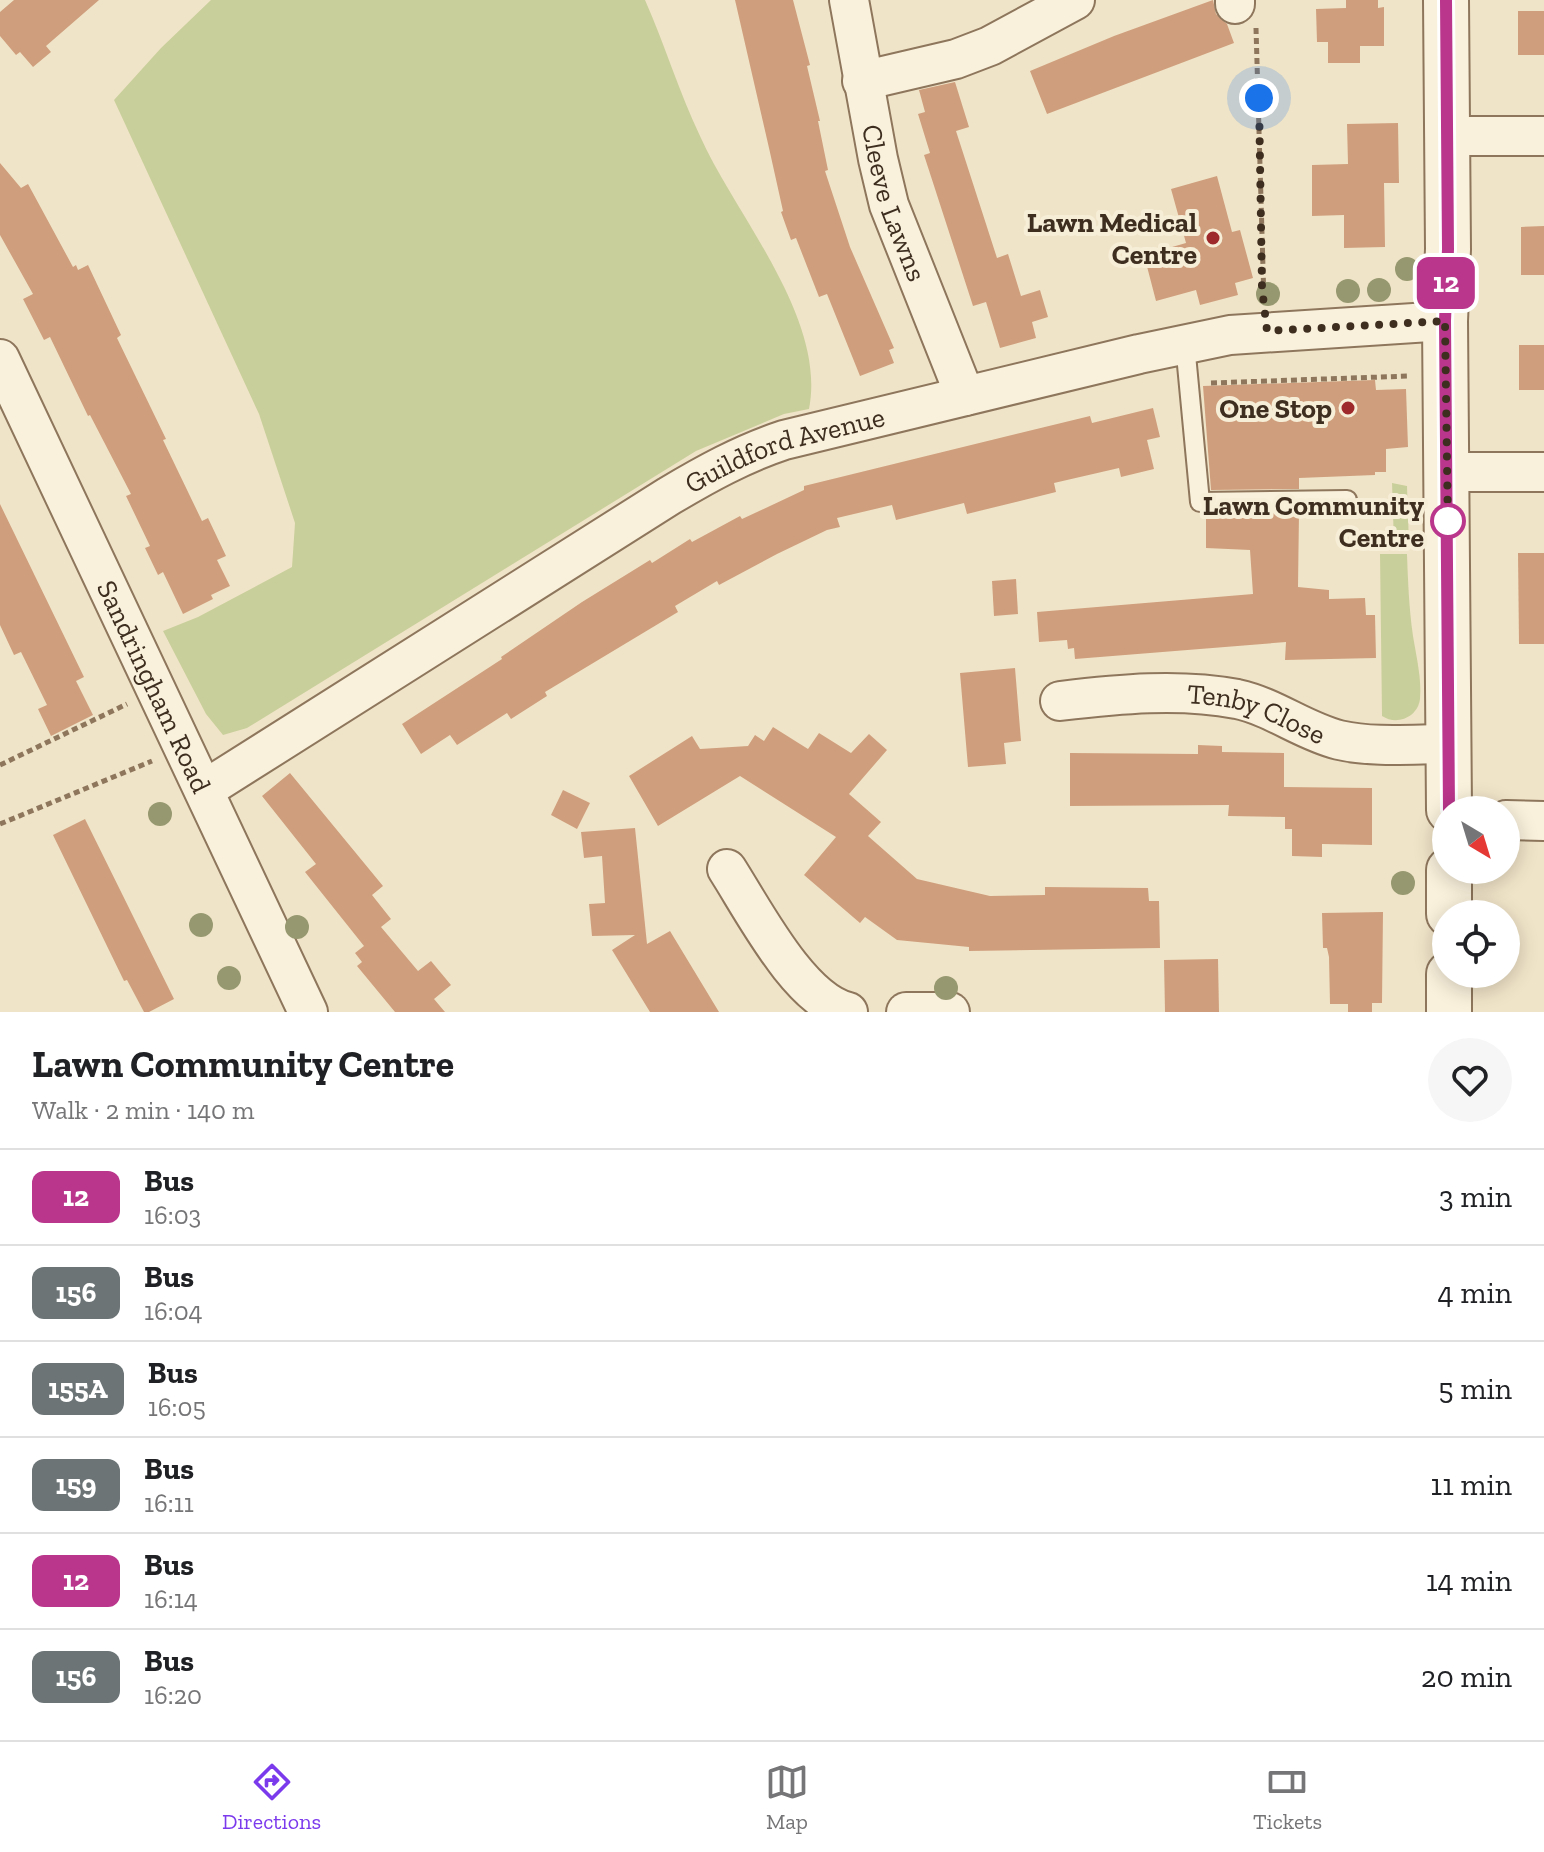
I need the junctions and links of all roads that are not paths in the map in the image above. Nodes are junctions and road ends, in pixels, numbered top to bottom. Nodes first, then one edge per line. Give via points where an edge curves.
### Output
1 (849, 0) edge
2 (1075, 0) edge
3 (1446, 0) edge
4 (862, 81) junction
5 (1447, 136) junction
6 (1544, 136) edge
7 (1445, 321) junction
8 (1185, 344) junction
9 (0, 359) edge
10 (965, 396) junction
11 (1447, 472) junction
12 (1544, 472) edge
13 (1347, 500) dead end
14 (1060, 701) dead end
15 (1449, 744) junction
16 (204, 790) junction
17 (1449, 796) edge
18 (1520, 820) edge
19 (1544, 821) edge
20 (727, 869) dead end
21 (1449, 988) edge
22 (308, 1012) edge
23 (848, 1012) edge
24 (906, 1012) edge
25 (950, 1012) edge
26 (1449, 1012) edge

1 - 4 street, Cleeve Lawns
2 - 4 street via 956,59
3 - 5 street
4 - 10 street, Cleeve Lawns via 889,205
5 - 6 street
5 - 7 street
7 - 8 street, Guildford Avenue via 1267,331
7 - 11 street
8 - 10 street, Guildford Avenue
8 - 13 lane via 1200,502
9 - 16 street, Sandringham Road
10 - 16 street, Guildford Avenue via 784,440 709,471
11 - 12 street
11 - 15 street
14 - 15 street, Tenby Close via 1146,693 1205,695 1259,704 1337,740
15 - 17 street
16 - 22 street, Sandringham Road
18 - 19 street
20 - 23 street via 799,978 813,994
21 - 26 street
24 - 25 street

